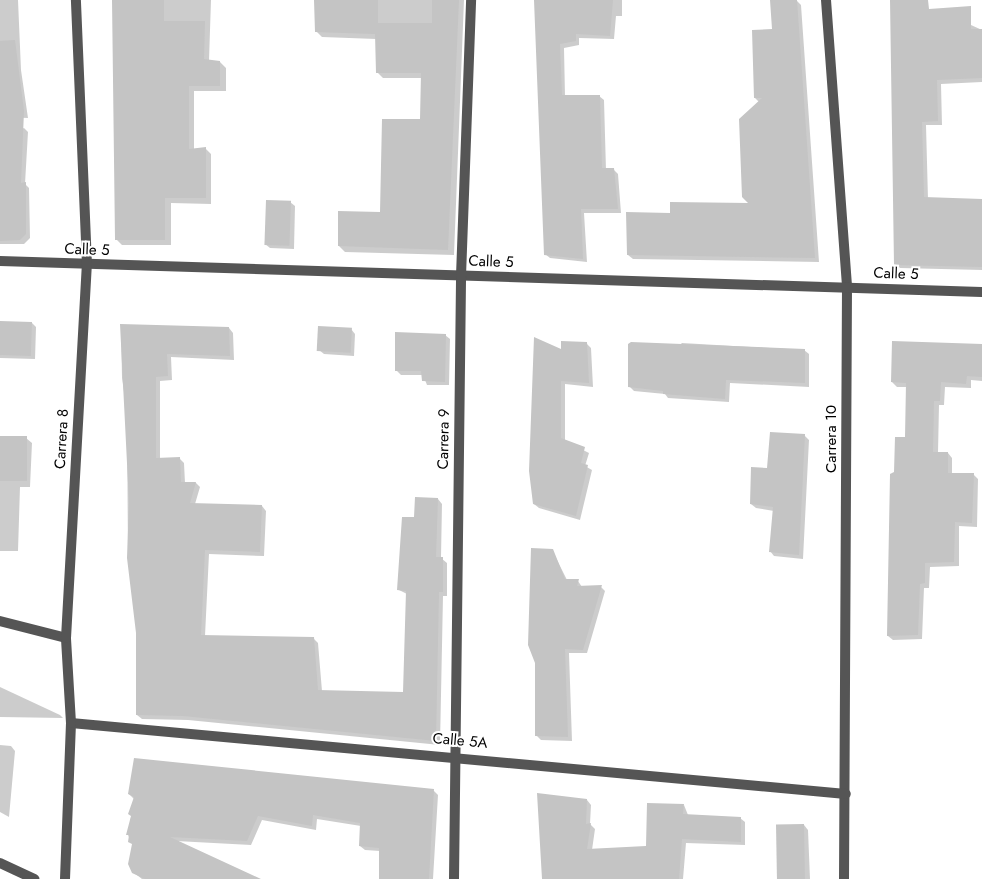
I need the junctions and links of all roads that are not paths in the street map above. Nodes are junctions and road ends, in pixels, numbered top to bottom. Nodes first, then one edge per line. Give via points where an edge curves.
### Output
1 (76, 0) edge
2 (471, 0) edge
3 (826, 0) edge
4 (0, 262) edge
5 (87, 265) junction
6 (461, 276) junction
7 (847, 287) junction
8 (982, 292) edge
9 (0, 621) edge
10 (66, 638) junction
11 (71, 722) junction
12 (454, 756) junction
13 (846, 794) junction
14 (0, 862) edge
15 (34, 879) edge
16 (65, 879) edge
17 (454, 879) edge
18 (844, 879) edge

1 - 5 street, Carrera 8
2 - 6 street, Carrera 9
3 - 7 street, Carrera 10
4 - 5 street, Calle 5
5 - 6 street, Calle 5
5 - 10 street, Carrera 8
6 - 7 street, Calle 5
6 - 12 street, Carrera 9
7 - 8 street, Calle 5
7 - 13 street, Carrera 10
9 - 10 street
10 - 11 street, Carrera 8
11 - 12 street, Calle 5A
11 - 16 street, Carrera 8
12 - 13 street, Calle 5A
12 - 17 street, Carrera 9
13 - 18 street, Carrera 10
14 - 15 street

